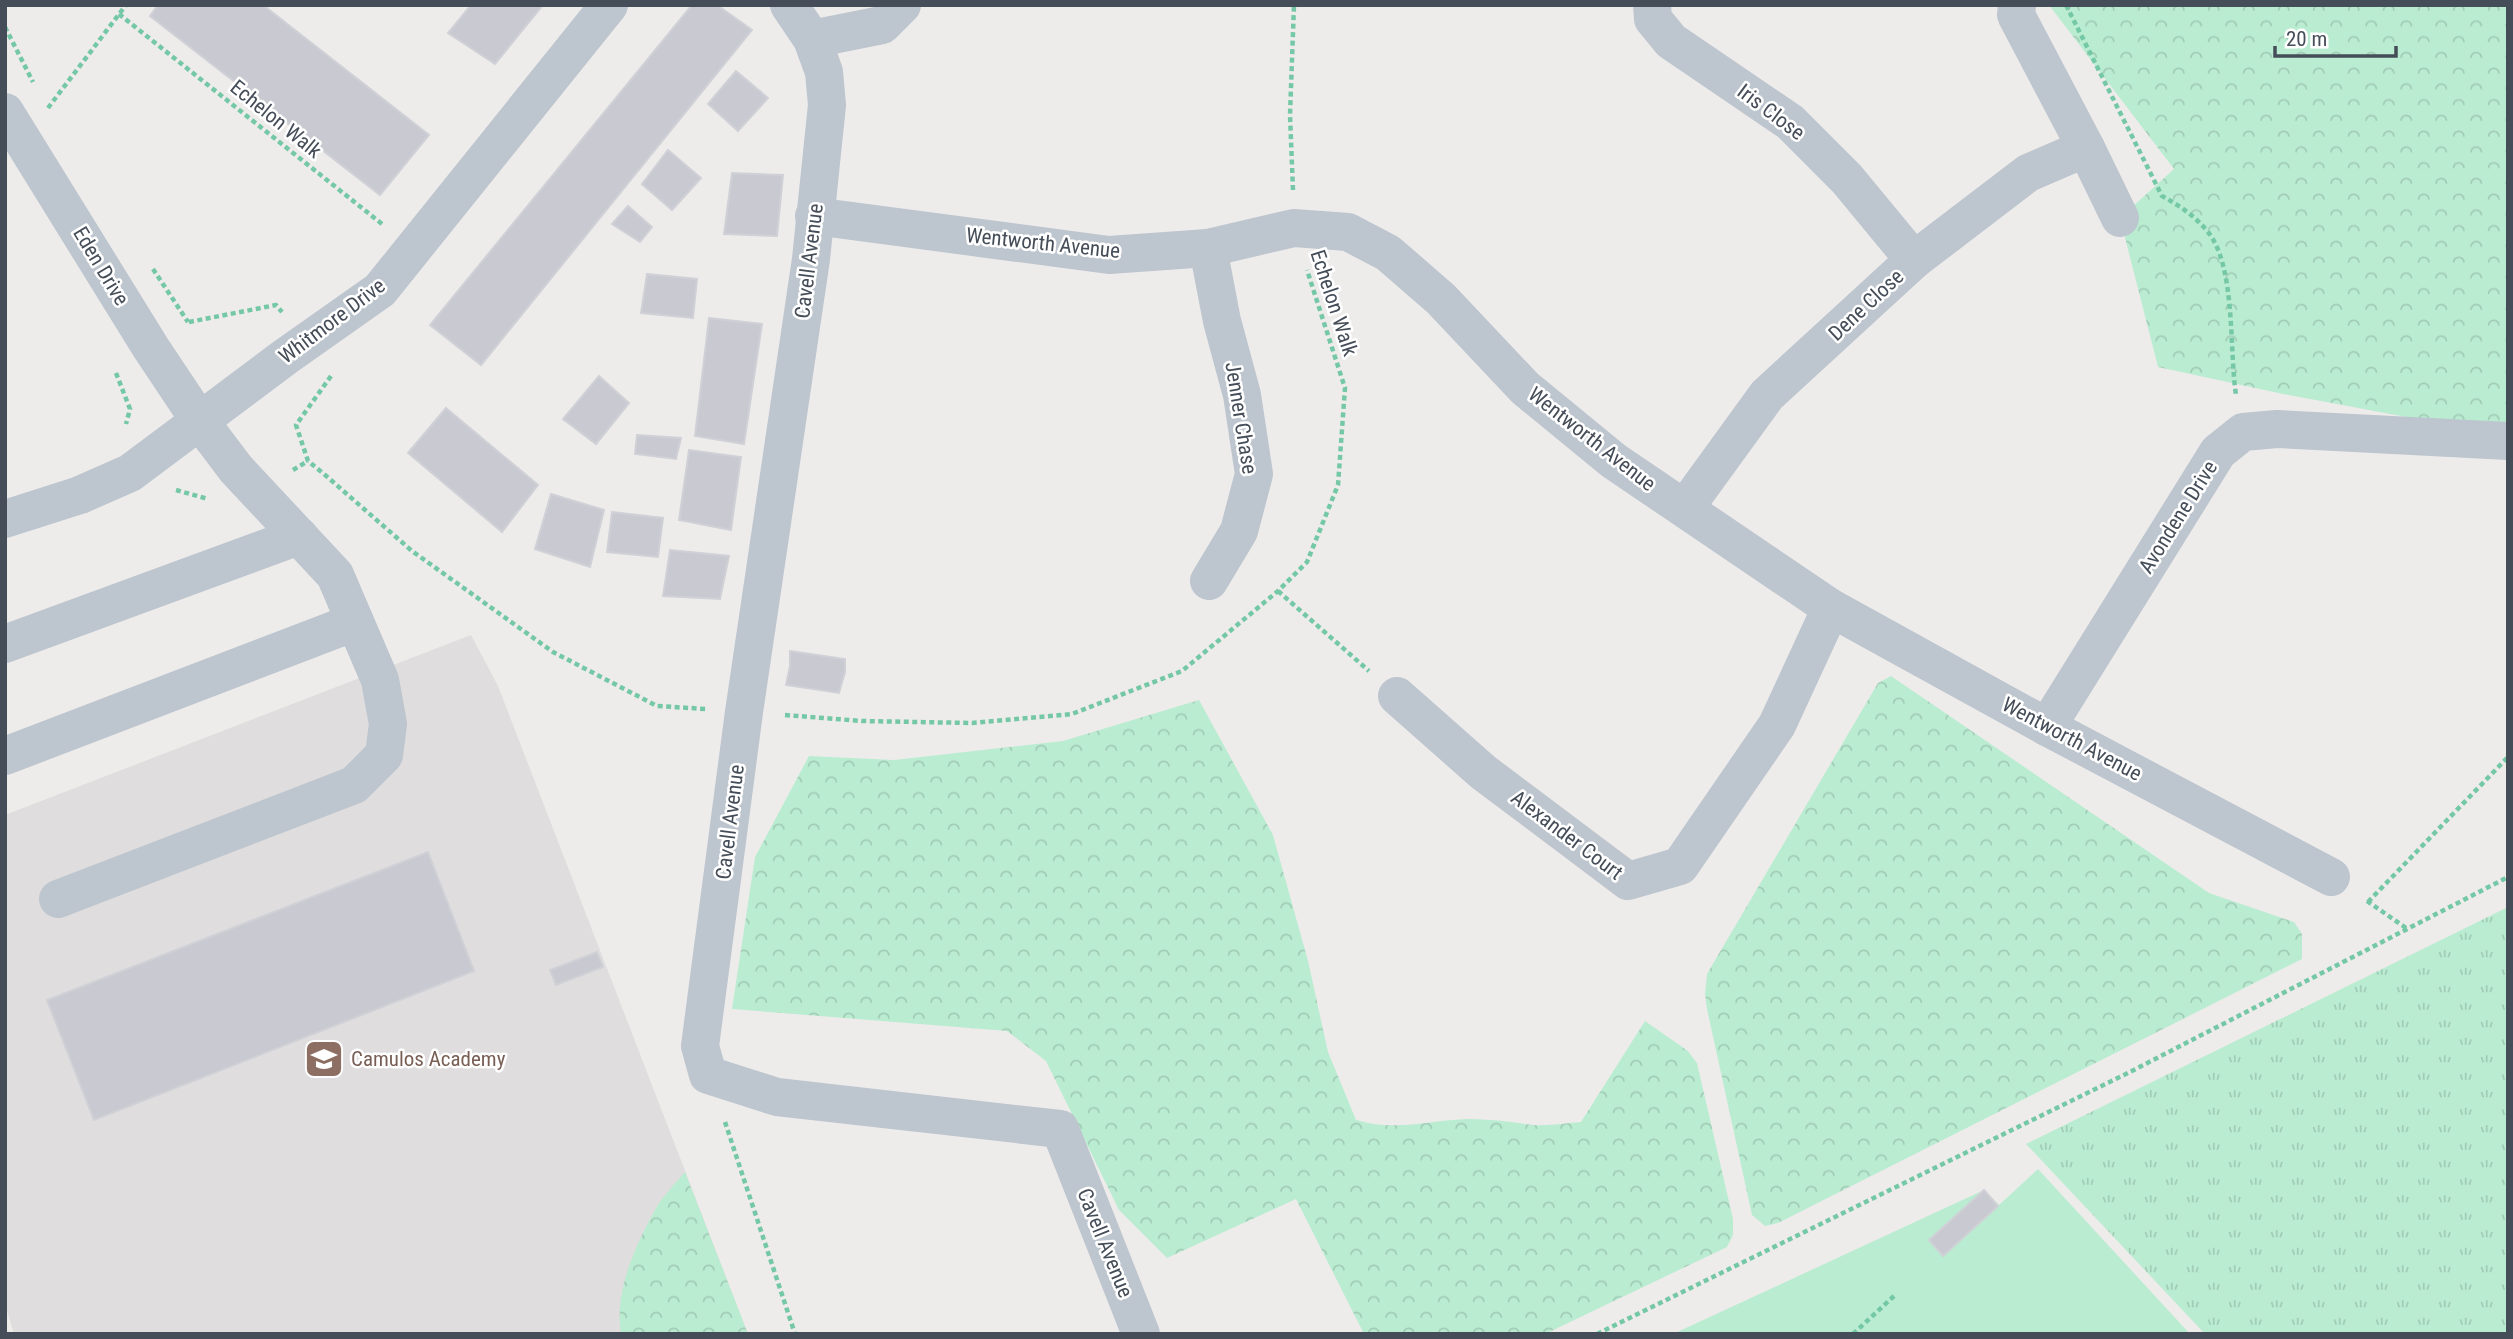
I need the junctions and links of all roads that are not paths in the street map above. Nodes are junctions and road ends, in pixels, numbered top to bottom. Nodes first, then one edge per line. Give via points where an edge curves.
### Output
1 (609, 5) edge
2 (789, 5) edge
3 (902, 5) edge
4 (1652, 5) edge
5 (2017, 5) edge
6 (812, 39) junction
7 (13, 123) edge
8 (2086, 148) junction
9 (814, 216) junction
10 (2120, 218) dead end
11 (1208, 248) junction
12 (1913, 260) junction
13 (200, 420) junction
14 (2508, 441) edge
15 (1685, 508) junction
16 (7, 517) edge
17 (299, 536) junction
18 (1209, 581) dead end
19 (1831, 608) junction
20 (355, 622) junction
21 (5, 645) edge
22 (1397, 696) road end
23 (2047, 727) junction
24 (5, 756) edge
25 (2331, 877) road end
26 (58, 899) dead end
27 (1141, 1334) edge

1 - 13 street, Whitmore Drive via 380,290
2 - 6 street, Cavell Avenue
3 - 6 street via 882,25
4 - 12 street, Iris Close via 1653,19 1671,41 1790,121 1847,179
5 - 8 street via 2016,15
6 - 9 street, Cavell Avenue via 824,72 828,105
7 - 13 street, Eden Drive
8 - 10 street
8 - 12 street, Dene Close via 2028,173
9 - 11 street, Wentworth Avenue via 1109,255
9 - 27 street, Cavell Avenue via 700,1046 708,1075 777,1097 1060,1129
11 - 15 street, Wentworth Avenue via 1294,228 1348,232 1388,253 1441,299 1525,388 1614,461
11 - 18 street, Jenner Chase via 1242,394 1254,474 1239,531
12 - 15 street, Dene Close via 1767,395
13 - 16 street, Whitmore Drive via 130,473 80,495
13 - 17 street, Eden Drive via 236,469
14 - 23 street, Avondene Drive via 2277,429 2243,432 2218,452
15 - 19 street, Wentworth Avenue
17 - 20 street, Eden Drive via 335,575
17 - 21 street
19 - 22 street, Alexander Court via 1777,724 1680,866 1628,881 1483,772
19 - 23 street, Wentworth Avenue
20 - 24 street
20 - 26 street, Eden Drive via 380,680 388,724 384,755 354,785
23 - 25 street, Wentworth Avenue

